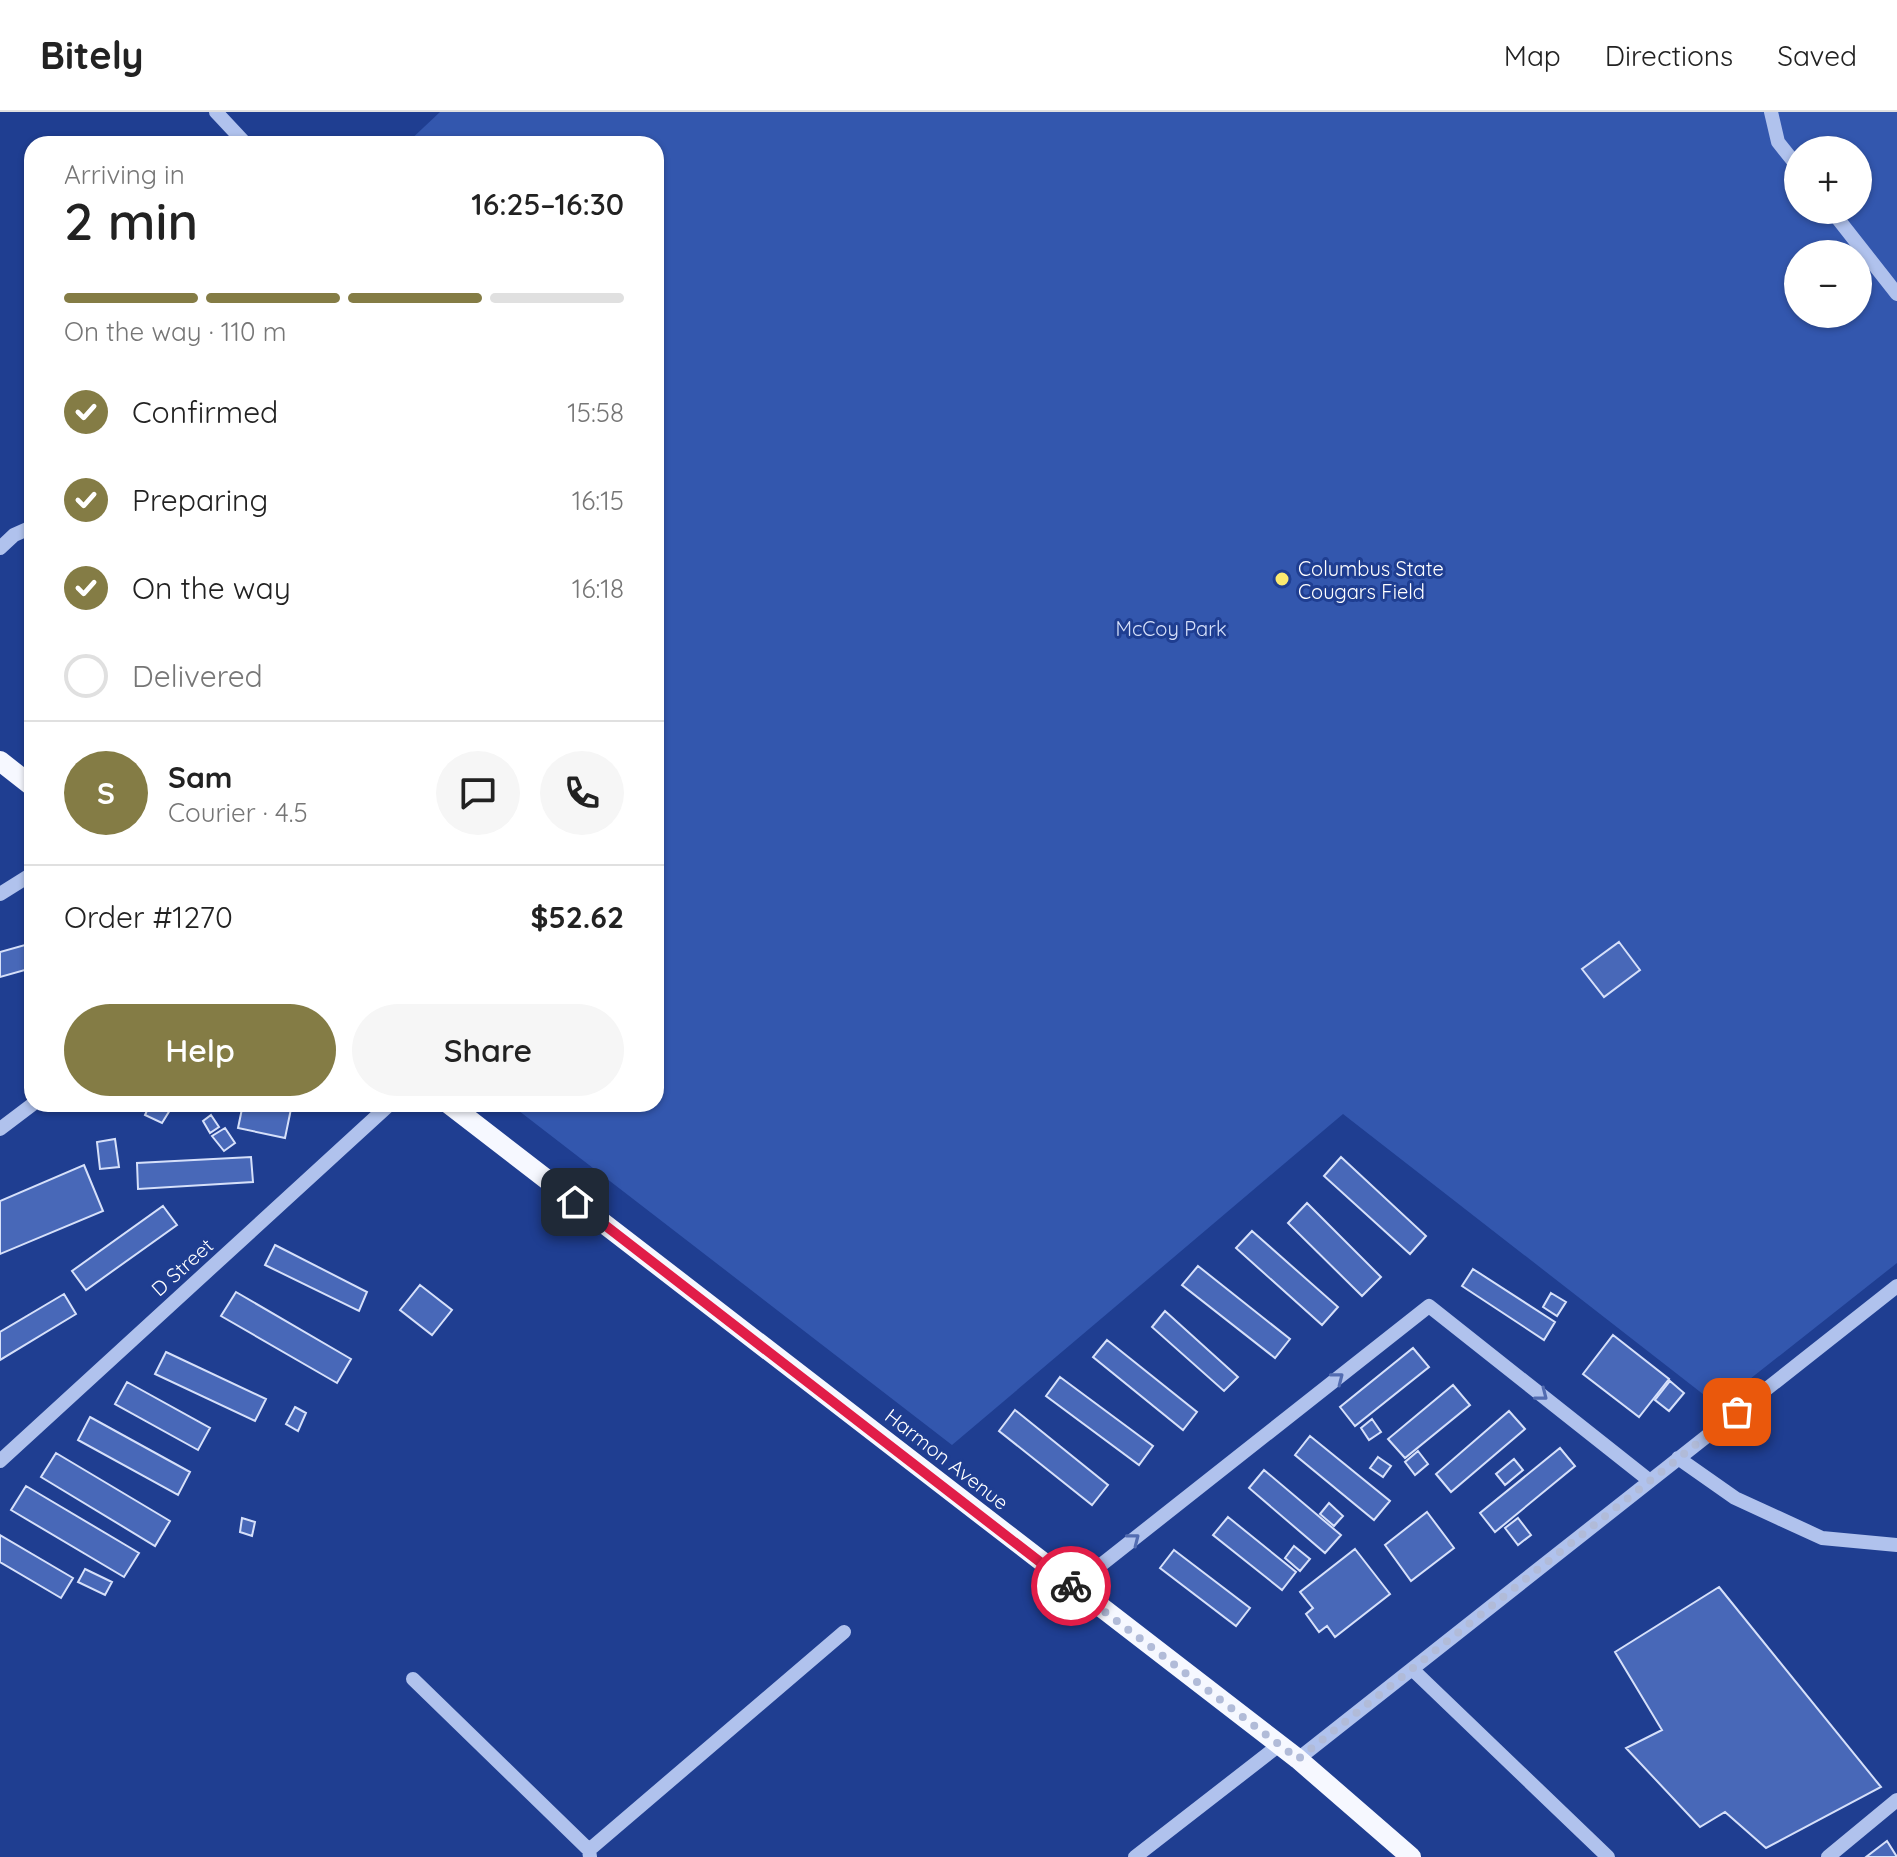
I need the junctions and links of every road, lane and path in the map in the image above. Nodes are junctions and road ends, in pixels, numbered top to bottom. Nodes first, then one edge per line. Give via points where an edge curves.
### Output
1 (216, 112) edge
2 (1771, 112) edge
3 (238, 136) edge
4 (1784, 150) edge
5 (1842, 224) edge
6 (1897, 294) edge
7 (24, 531) edge
8 (0, 548) edge
9 (0, 761) edge
10 (24, 780) edge
11 (24, 879) edge
12 (0, 894) edge
13 (24, 1111) edge
14 (381, 1112) edge
15 (459, 1112) edge
16 (0, 1129) edge
17 (1897, 1286) edge
18 (1678, 1458) junction
19 (0, 1461) edge
20 (1650, 1481) junction
21 (1897, 1545) edge
22 (1073, 1587) junction
23 (844, 1632) dead end
24 (1412, 1669) junction
25 (413, 1679) dead end
26 (1278, 1746) junction
27 (1298, 1759) junction
28 (1897, 1800) edge
29 (589, 1853) edge
30 (1135, 1857) edge
31 (1411, 1857) edge
32 (1608, 1857) edge
33 (1828, 1857) edge

1 - 3 street
2 - 4 street
5 - 6 street
7 - 8 street
9 - 10 main road
11 - 12 street
13 - 16 street
14 - 19 street, D Street
15 - 22 main road, Harmon Avenue
17 - 18 street
18 - 20 street
18 - 21 street via 1735,1498 1822,1538
22 -> 20 street via 1429,1306
20 - 24 street
22 - 26 main road, Harmon Avenue
23 - 29 street
24 - 27 street
24 - 32 street
25 - 29 street
26 - 27 main road, Harmon Avenue
26 - 30 street
27 - 31 main road, Harmon Avenue
28 - 33 street

